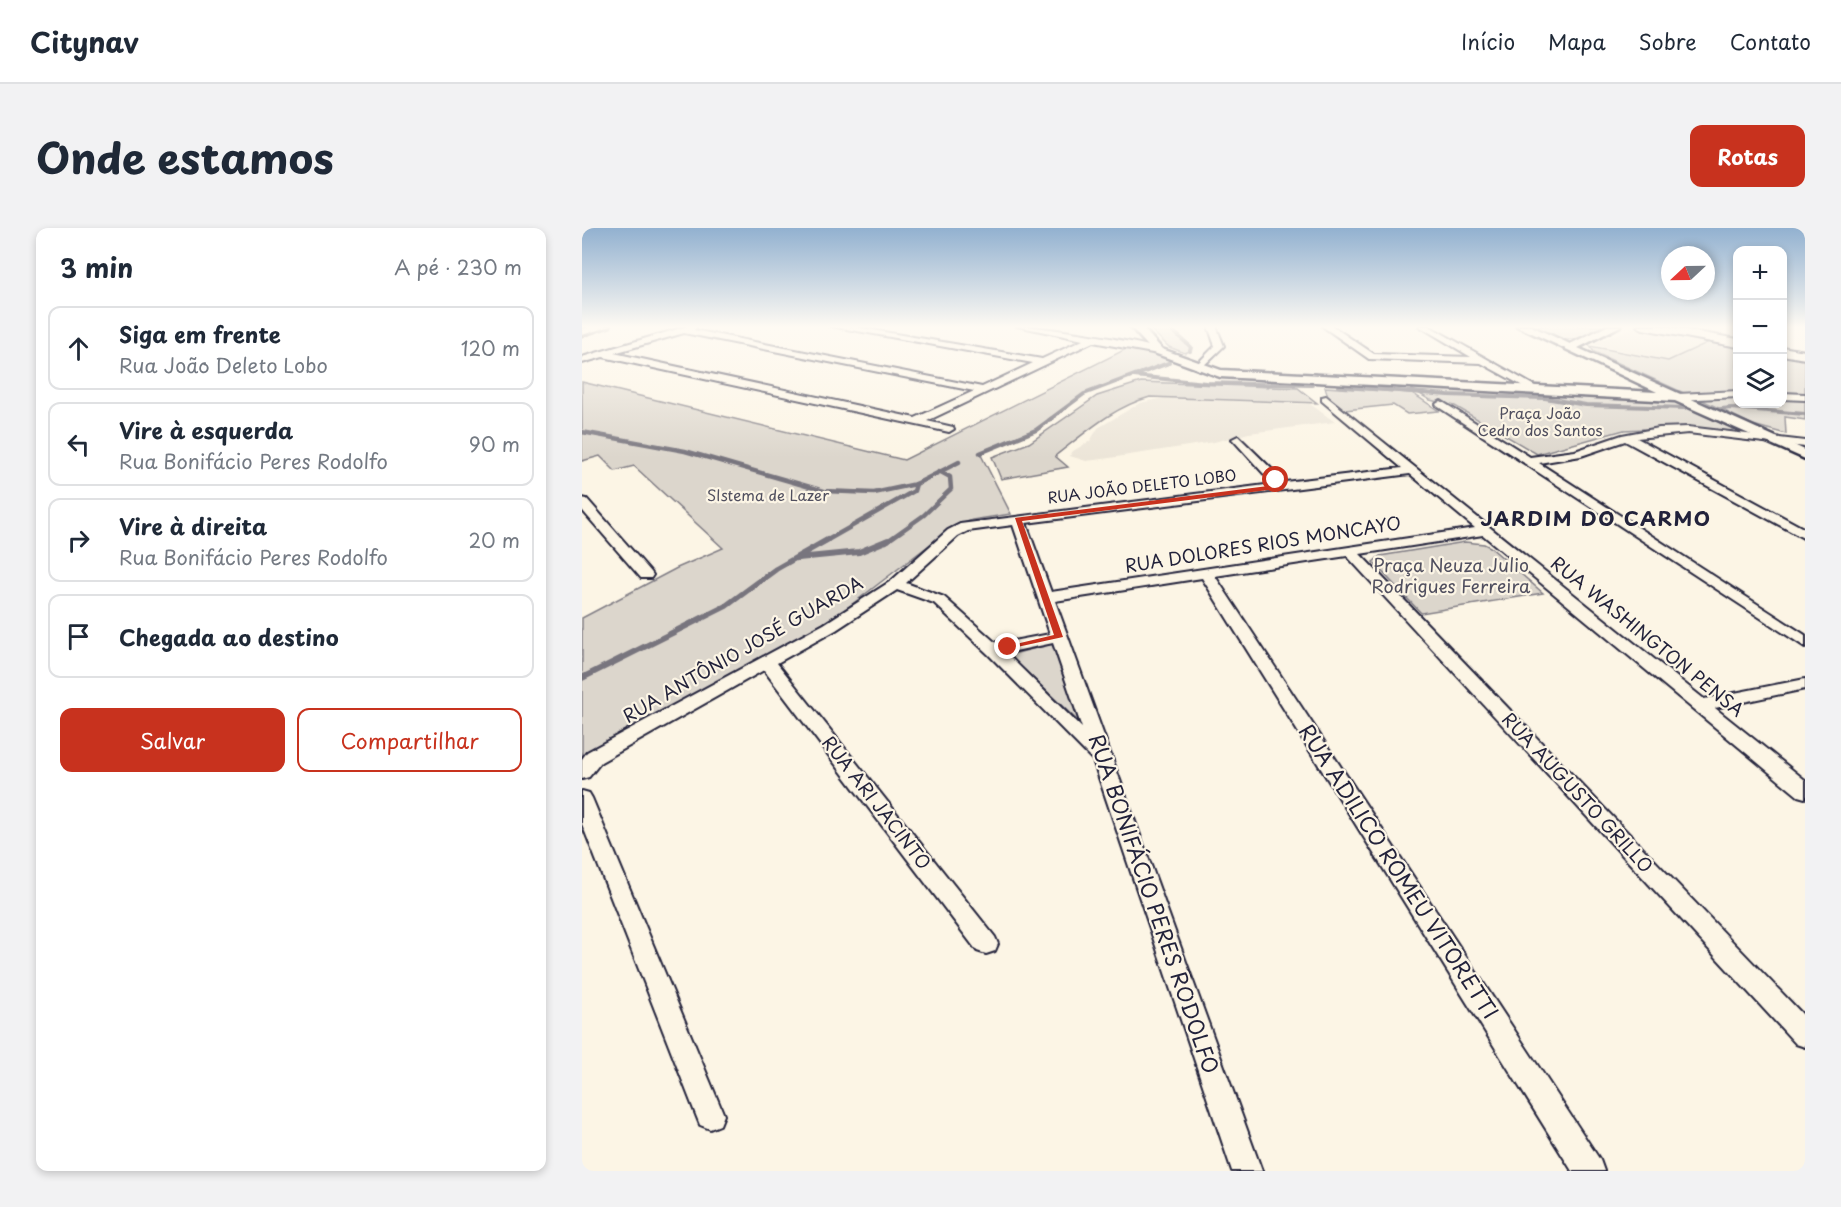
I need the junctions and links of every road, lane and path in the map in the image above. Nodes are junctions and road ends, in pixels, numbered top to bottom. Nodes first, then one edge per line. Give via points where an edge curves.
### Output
1 (677, 370) edge
2 (883, 370) edge
3 (1026, 370) edge
4 (1211, 370) edge
5 (1502, 370) edge
6 (1618, 370) edge
7 (1535, 389) junction
8 (983, 390) junction
9 (1733, 394) edge
10 (1787, 396) edge
11 (1678, 397) junction
12 (1805, 397) edge
13 (1326, 399) dead end
14 (1441, 404) dead end
15 (916, 422) junction
16 (950, 429) dead end
17 (1626, 437) junction
18 (1768, 438) junction
19 (1238, 439) dead end
20 (1805, 444) edge
21 (1642, 446) junction
22 (1577, 454) junction
23 (1805, 455) edge
24 (1527, 461) junction
25 (1412, 470) junction
26 (1281, 486) junction
27 (582, 502) edge
28 (1018, 519) junction
29 (1486, 530) junction
30 (1805, 535) edge
31 (1350, 551) junction
32 (1206, 573) junction
33 (646, 575) dead end
34 (896, 584) junction
35 (1045, 598) junction
36 (1059, 637) junction
37 (1805, 642) edge
38 (994, 650) junction
39 (767, 662) junction
40 (1805, 684) edge
41 (1701, 705) junction
42 (1102, 760) junction
43 (582, 772) edge
44 (1805, 791) edge
45 (582, 798) edge
46 (986, 944) dead end
47 (1805, 1035) edge
48 (710, 1115) dead end
49 (1247, 1171) edge
50 (1589, 1171) edge

1 - 15 street
2 - 8 street
3 - 8 street
4 - 7 street via 1231,375
5 - 7 street
6 - 11 street
7 - 11 street
8 - 15 street
9 - 11 street
10 - 12 street
11 - 18 street
13 - 25 street, RUA WASHINGTON PENSA
14 - 24 street
15 - 16 street
17 - 18 street via 1688,430
17 - 21 street
17 - 22 street
18 - 20 street
18 - 23 street
19 - 26 street
21 - 22 street
21 - 30 street
22 - 24 street
24 - 37 street
25 - 26 street, RUA JOÃO DELETO LOBO
25 - 29 street, RUA WASHINGTON PENSA
26 - 28 street, RUA JOÃO DELETO LOBO
27 - 33 street
28 - 34 street, RUA ANTÔNIO JOSÉ GUARDA via 977,524 953,533
28 - 35 street, RUA BONIFÁCIO PERES RODOLFO
29 - 31 street, RUA DOLORES RIOS MONCAYO
29 - 41 street, RUA WASHINGTON PENSA
31 - 32 street, RUA DOLORES RIOS MONCAYO
31 - 47 street, RUA AUGUSTO GRILLO
32 - 35 street, RUA DOLORES RIOS MONCAYO
32 - 50 street, RUA ADILICO ROMEU VITORETTI
34 - 38 street via 939,600
34 - 39 street, RUA ANTÔNIO JOSÉ GUARDA
35 - 36 street, RUA BONIFÁCIO PERES RODOLFO
36 - 38 street
36 - 42 street, RUA BONIFÁCIO PERES RODOLFO
38 - 42 street
39 - 43 street, RUA ANTÔNIO JOSÉ GUARDA via 594,757
39 - 46 street, RUA ARI JACINTO
40 - 41 street
41 - 44 street, RUA WASHINGTON PENSA
42 - 49 street, RUA BONIFÁCIO PERES RODOLFO
45 - 48 street

